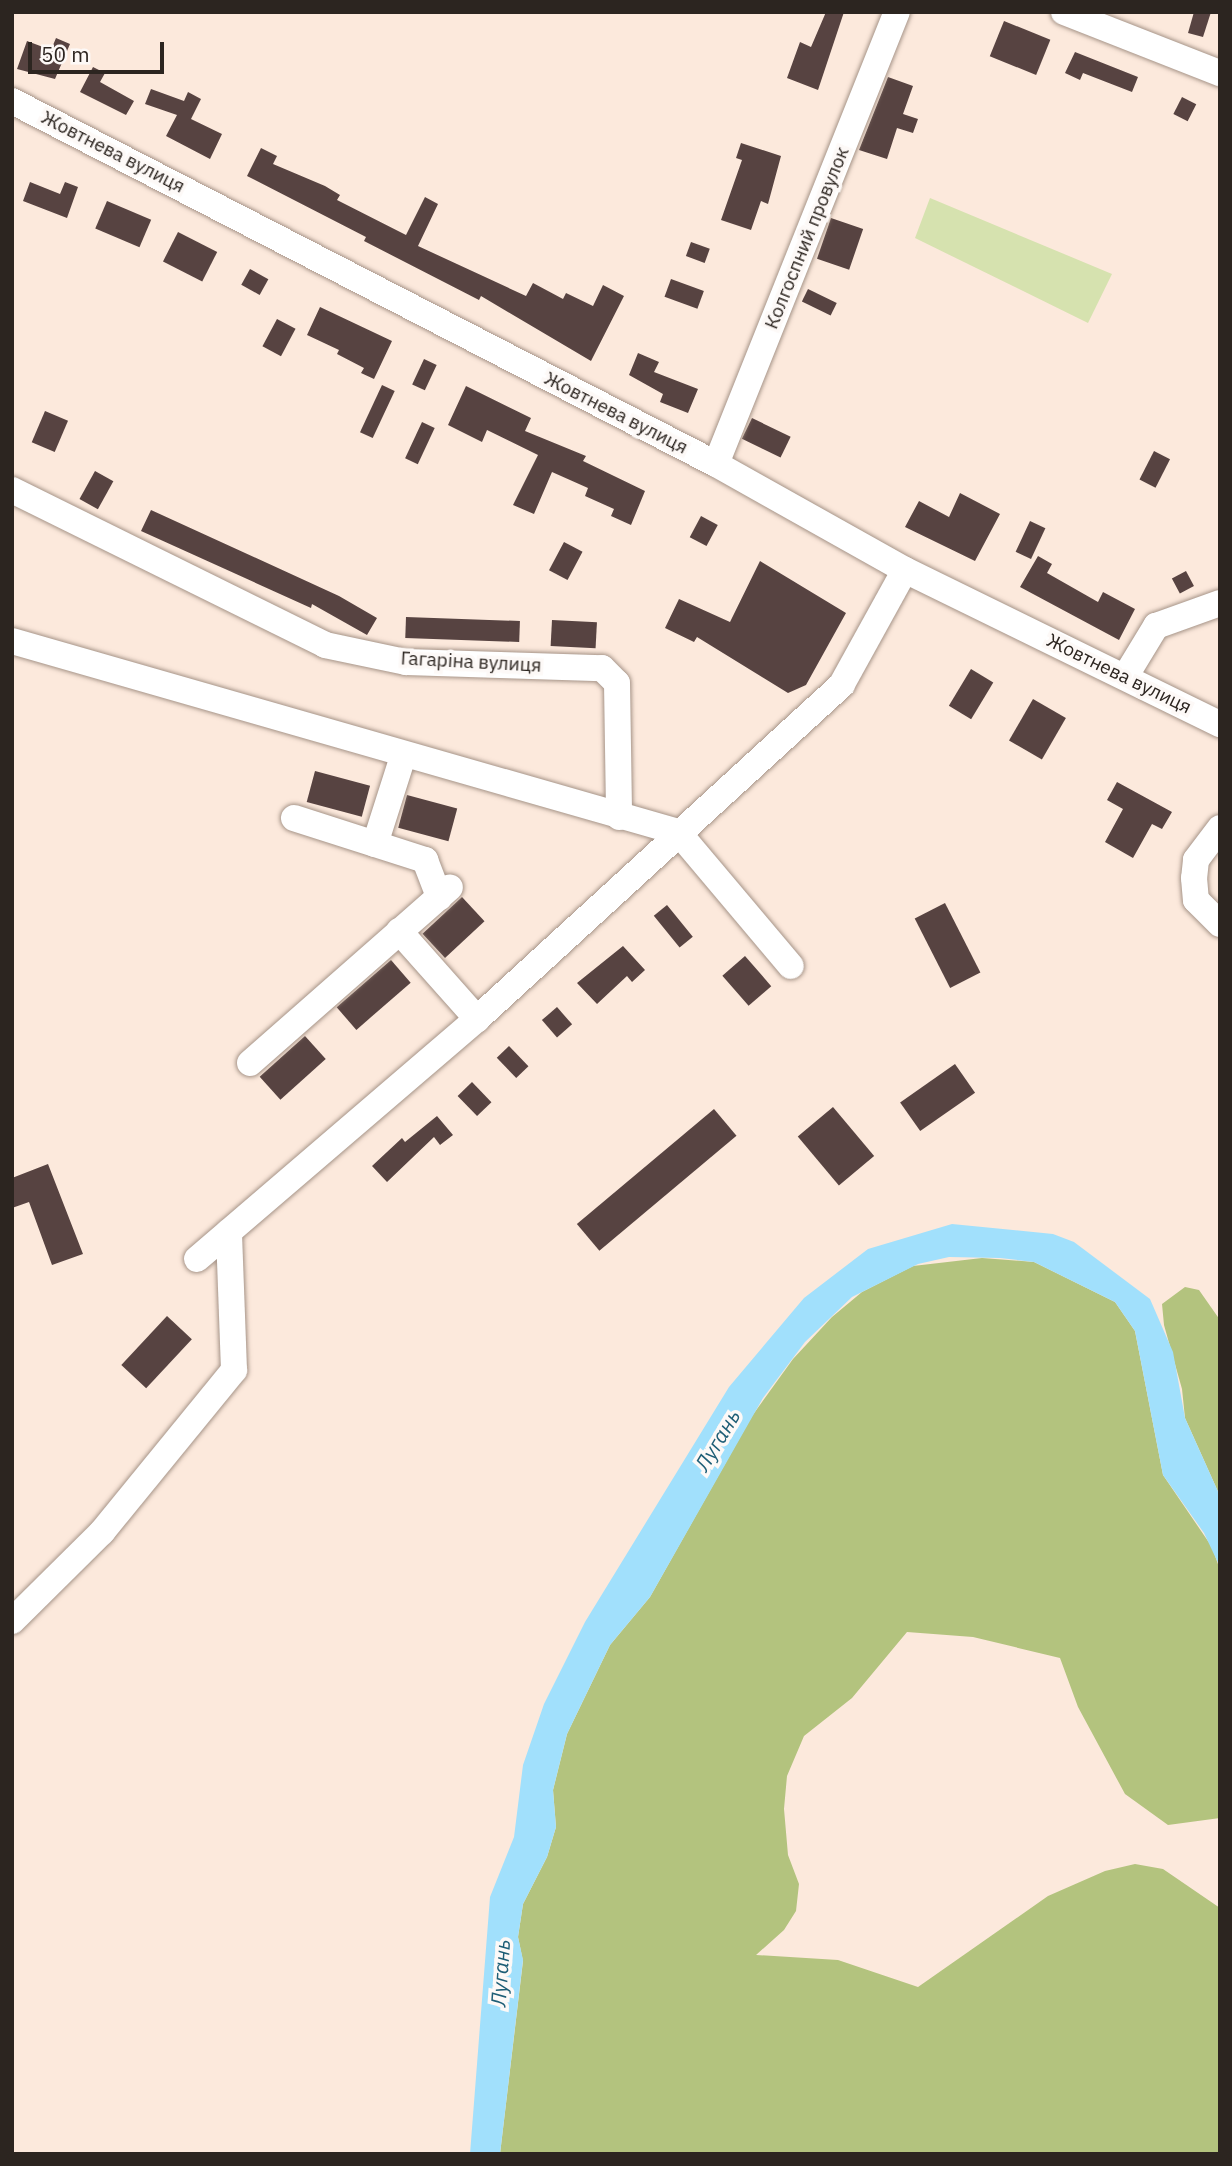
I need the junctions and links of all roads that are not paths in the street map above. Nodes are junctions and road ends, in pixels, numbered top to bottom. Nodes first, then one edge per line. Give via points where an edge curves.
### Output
1 (897, 12) edge
2 (1063, 12) edge
3 (1220, 73) edge
4 (12, 101) edge
5 (716, 464) junction
6 (12, 490) edge
7 (905, 570) junction
8 (1220, 603) edge
9 (12, 640) edge
10 (1125, 677) junction
11 (1220, 724) edge
12 (402, 756) junction
13 (619, 817) junction
14 (294, 818) dead end
15 (1220, 828) edge
16 (678, 832) junction
17 (375, 844) junction
18 (1220, 924) edge
19 (400, 931) junction
20 (791, 966) dead end
21 (477, 1019) junction
22 (250, 1063) dead end
23 (229, 1232) junction
24 (197, 1259) dead end
25 (12, 1621) edge

1 - 5 street, Колгоспний провулок
2 - 3 street
4 - 5 street, Жовтнева вулиця
5 - 7 street, Жовтнева вулиця
6 - 13 street, Гагаріна вулиця via 325,645 406,662 602,668 617,682
7 - 10 street, Жовтнева вулиця
7 - 16 street via 842,684
8 - 10 street via 1156,626
9 - 12 street
10 - 11 street, Жовтнева вулиця
12 - 13 street
12 - 17 street
13 - 16 street
14 - 17 street
15 - 18 street via 1196,860 1194,878 1196,900
16 - 20 street
16 - 21 street
17 - 19 street via 425,860 444,892
19 - 21 street
19 - 22 street
21 - 23 street
23 - 24 street
23 - 25 street via 234,1370 102,1532

